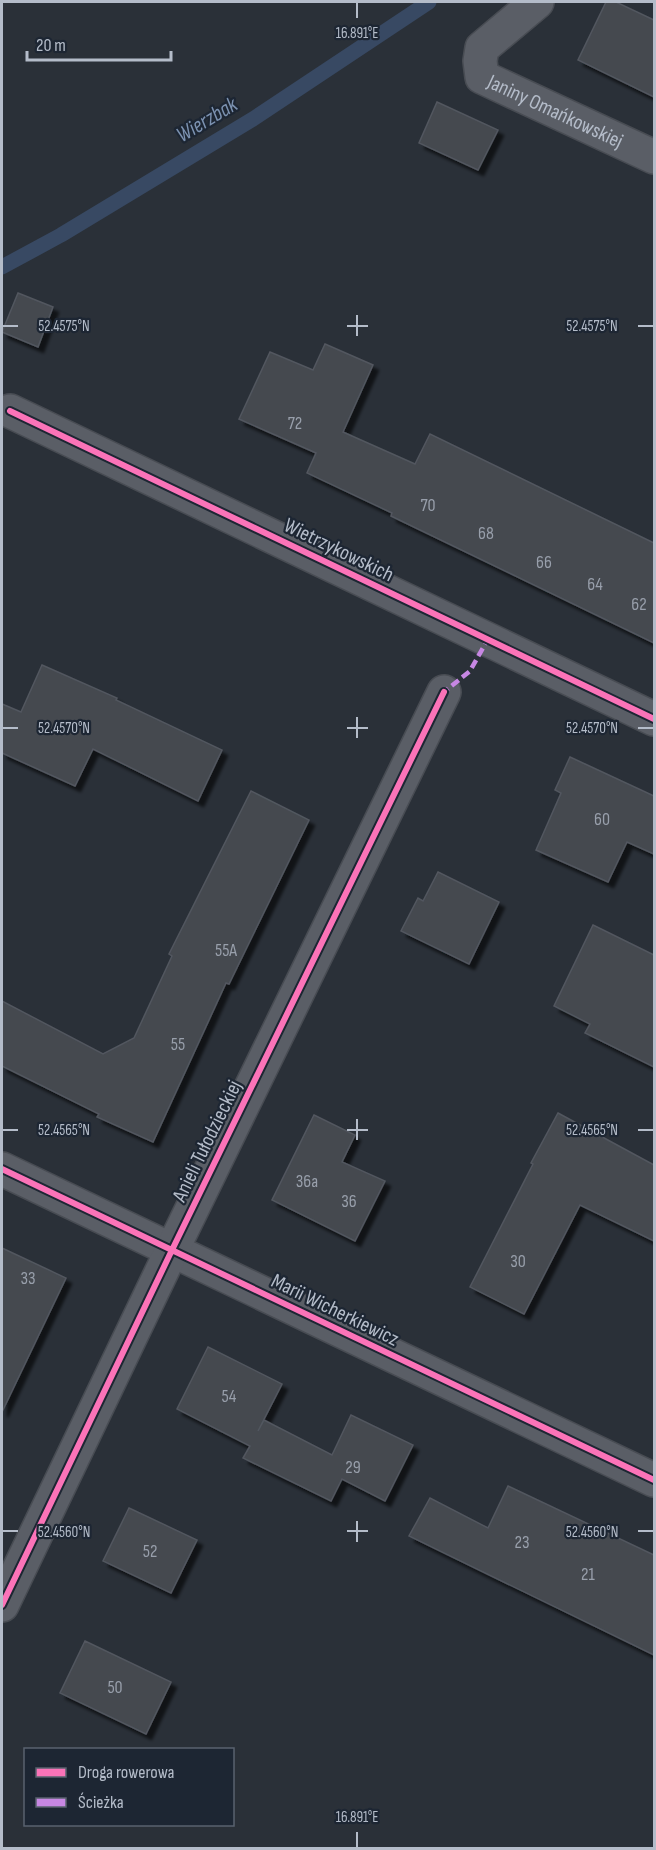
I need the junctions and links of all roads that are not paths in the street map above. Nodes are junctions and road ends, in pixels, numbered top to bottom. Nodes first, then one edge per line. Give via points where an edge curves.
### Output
1 (537, 2) edge
2 (654, 157) edge
3 (10, 411) dead end
4 (444, 692) dead end
5 (654, 719) edge
6 (2, 1169) edge
7 (172, 1250) junction
8 (654, 1480) edge
9 (2, 1605) edge

1 - 2 street, Janiny Omańkowskiej via 482,48 482,77
3 - 5 street, Wietrzykowskich
4 - 7 street, Anieli Tułodzieckiej
6 - 7 street, Marii Wicherkiewicz
7 - 8 street, Marii Wicherkiewicz
7 - 9 street, Anieli Tułodzieckiej

